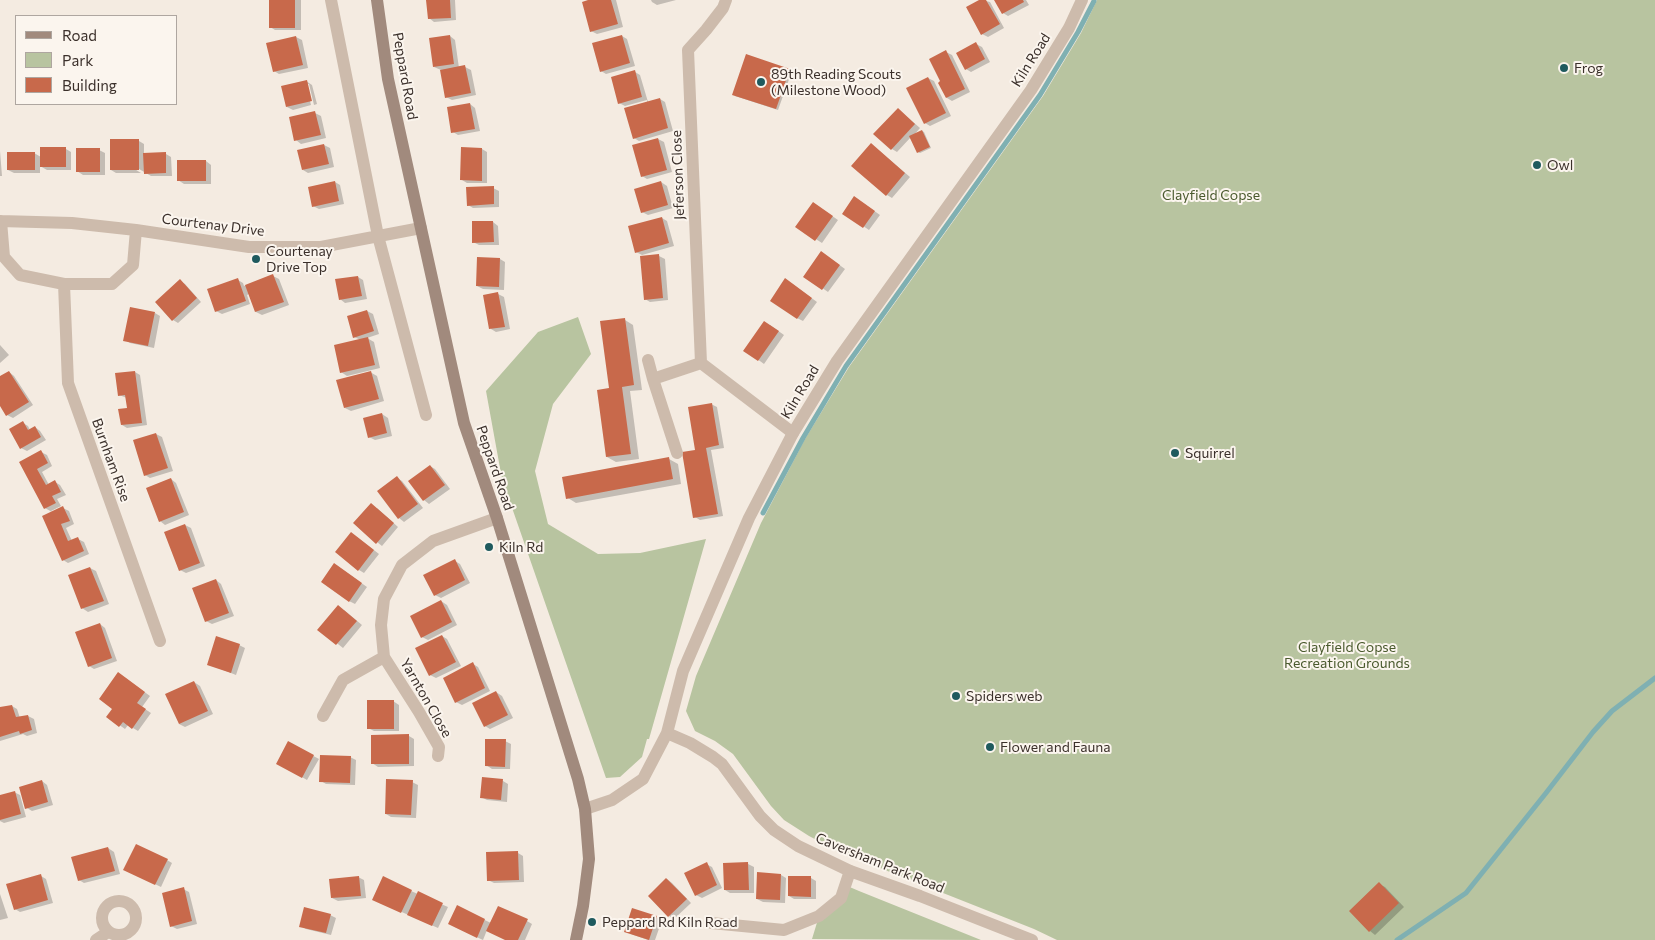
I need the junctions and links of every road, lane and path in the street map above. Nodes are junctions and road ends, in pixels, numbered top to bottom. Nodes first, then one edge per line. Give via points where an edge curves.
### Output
1 (331, 0) edge
2 (377, 0) edge
3 (726, 0) edge
4 (1082, 0) edge
5 (0, 221) edge
6 (422, 228) junction
7 (136, 230) junction
8 (378, 236) junction
9 (64, 284) junction
10 (648, 360) dead end
11 (701, 363) junction
12 (653, 379) junction
13 (426, 415) dead end
14 (793, 433) junction
15 (677, 453) dead end
16 (497, 518) junction
17 (160, 641) dead end
18 (384, 657) junction
19 (322, 716) dead end
20 (667, 733) junction
21 (438, 756) dead end
22 (585, 808) junction
23 (850, 871) junction
24 (711, 923) dead end
25 (108, 932) dead end
26 (96, 940) edge
27 (576, 940) edge
28 (1032, 940) edge

1 - 8 street
2 - 6 main road, Peppard Road via 388,79
3 - 11 street, Jeferson Close via 688,50
4 - 14 street, Kiln Road via 1031,90 836,362
5 - 7 street, Courtenay Drive via 72,223
5 - 9 street via 4,257 20,275
6 - 8 street, Courtenay Drive
6 - 16 main road, Peppard Road via 464,423
7 - 8 street, Courtenay Drive via 249,247 321,247
7 - 9 street via 133,265 112,284
8 - 13 street
9 - 17 street, Burnham Rise via 68,383
10 - 12 street
11 - 12 street
11 - 14 street
12 - 15 street
14 - 20 street, Kiln Road via 749,518 684,670
16 - 18 street, Yarnton Close via 433,542 402,564 384,598 381,625
16 - 22 main road, Peppard Road
18 - 19 street, Yarnton Close via 343,680
18 - 21 street, Yarnton Close via 434,738
20 - 22 street, Kiln Road via 643,778 612,800
20 - 23 street, Caversham Park Road via 690,743 722,764 774,830 798,846
22 - 27 main road, Peppard Road via 589,859 584,906
23 - 24 street via 841,898 820,916 784,930
23 - 28 street, Caversham Park Road
25 - 26 street

